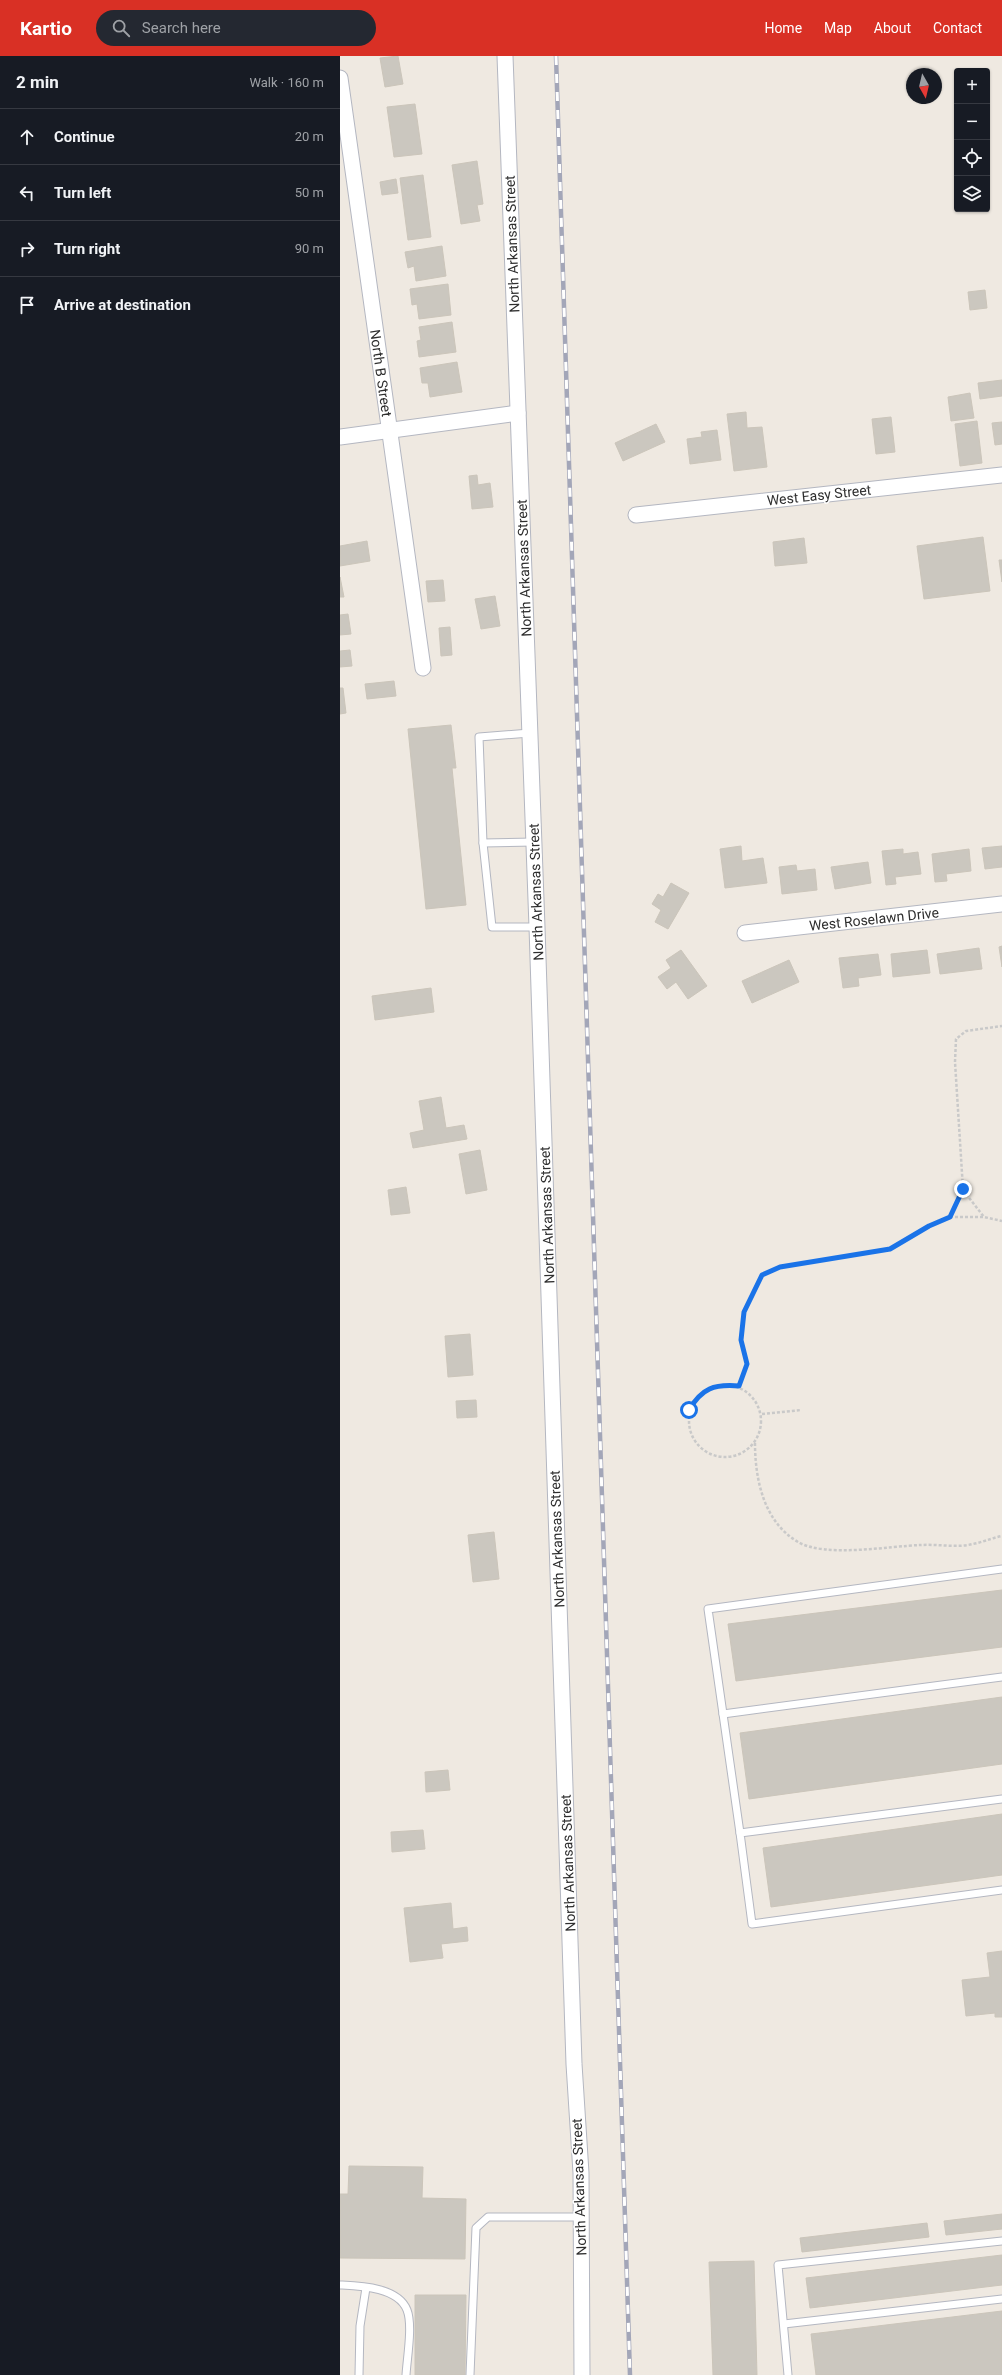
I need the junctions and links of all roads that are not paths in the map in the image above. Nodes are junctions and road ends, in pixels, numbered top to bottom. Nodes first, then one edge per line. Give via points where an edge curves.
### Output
1 (505, 56) edge
2 (340, 78) edge
3 (518, 413) junction
4 (389, 431) junction
5 (340, 437) edge
6 (1002, 475) edge
7 (636, 515) dead end
8 (423, 668) dead end
9 (530, 733) junction
10 (534, 842) junction
11 (483, 843) junction
12 (1002, 904) edge
13 (537, 927) junction
14 (745, 933) dead end
15 (1002, 1569) edge
16 (1002, 1677) edge
17 (723, 1714) junction
18 (1002, 1799) edge
19 (740, 1833) junction
20 (1002, 1890) edge
21 (581, 2217) junction
22 (1002, 2241) edge
23 (340, 2285) edge
24 (366, 2288) junction
25 (1002, 2299) edge
26 (784, 2324) junction
27 (359, 2375) edge
28 (406, 2375) edge
29 (470, 2375) edge
30 (582, 2375) edge
31 (788, 2375) edge

1 - 3 street, North Arkansas Street
2 - 4 street, North B Street
3 - 4 street
3 - 9 street, North Arkansas Street
4 - 5 street
4 - 8 street, North B Street
6 - 7 street, West Easy Street
9 - 10 street, North Arkansas Street
9 - 11 lane via 479,737
10 - 11 lane
10 - 13 street, North Arkansas Street
11 - 13 lane via 492,927
12 - 14 street, West Roselawn Drive
13 - 21 street, North Arkansas Street
15 - 17 lane via 708,1609
16 - 17 lane
17 - 19 lane
18 - 19 lane
19 - 20 lane via 752,1924
21 - 29 lane via 488,2217 476,2228
21 - 30 street, North Arkansas Street
22 - 26 lane via 778,2266
23 - 24 lane
24 - 27 lane via 360,2326
24 - 28 lane via 394,2296 402,2301 407,2310 409,2321
25 - 26 lane
26 - 31 lane

